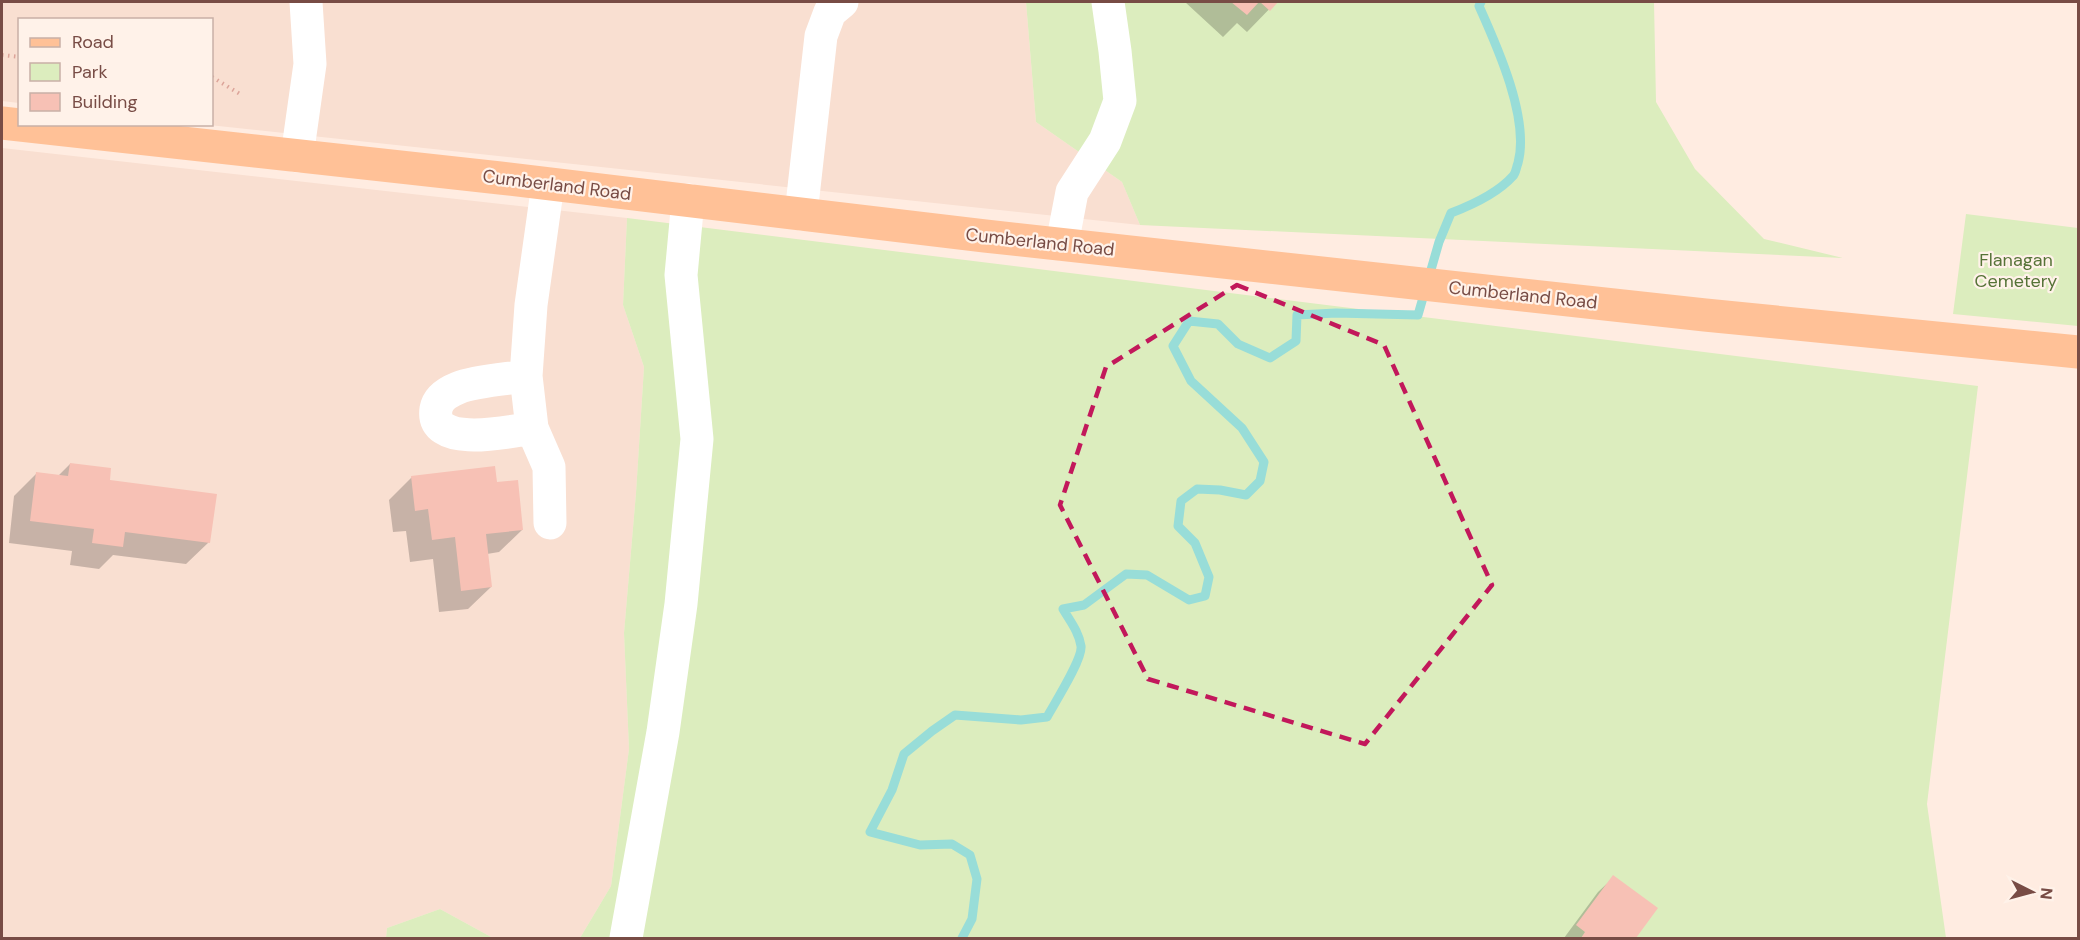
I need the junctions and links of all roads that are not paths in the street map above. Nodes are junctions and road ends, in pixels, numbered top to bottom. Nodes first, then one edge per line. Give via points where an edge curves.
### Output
1 (306, 2) edge
2 (842, 2) edge
3 (1108, 2) edge
4 (2, 123) edge
5 (18, 125) edge
6 (29, 126) edge
7 (297, 156) junction
8 (548, 184) junction
9 (688, 201) junction
10 (801, 214) junction
11 (1062, 244) junction
12 (2079, 352) edge
13 (526, 376) junction
14 (532, 428) junction
15 (550, 523) dead end
16 (626, 939) edge

1 - 7 lane via 310,64
2 - 10 lane via 830,12 821,36
3 - 11 lane via 1120,100 1105,141 1072,192
4 - 5 main road, Cumberland Road
6 - 7 main road, Cumberland Road
7 - 8 main road, Cumberland Road
8 - 9 main road, Cumberland Road
8 - 13 lane via 531,305
9 - 10 main road, Cumberland Road
9 - 16 lane via 681,275 697,439 681,604
10 - 11 main road, Cumberland Road
11 - 12 main road, Cumberland Road
13 - 14 lane
13 - 14 lane via 460,387 443,396 436,416 448,431 467,436
14 - 15 lane via 549,467

